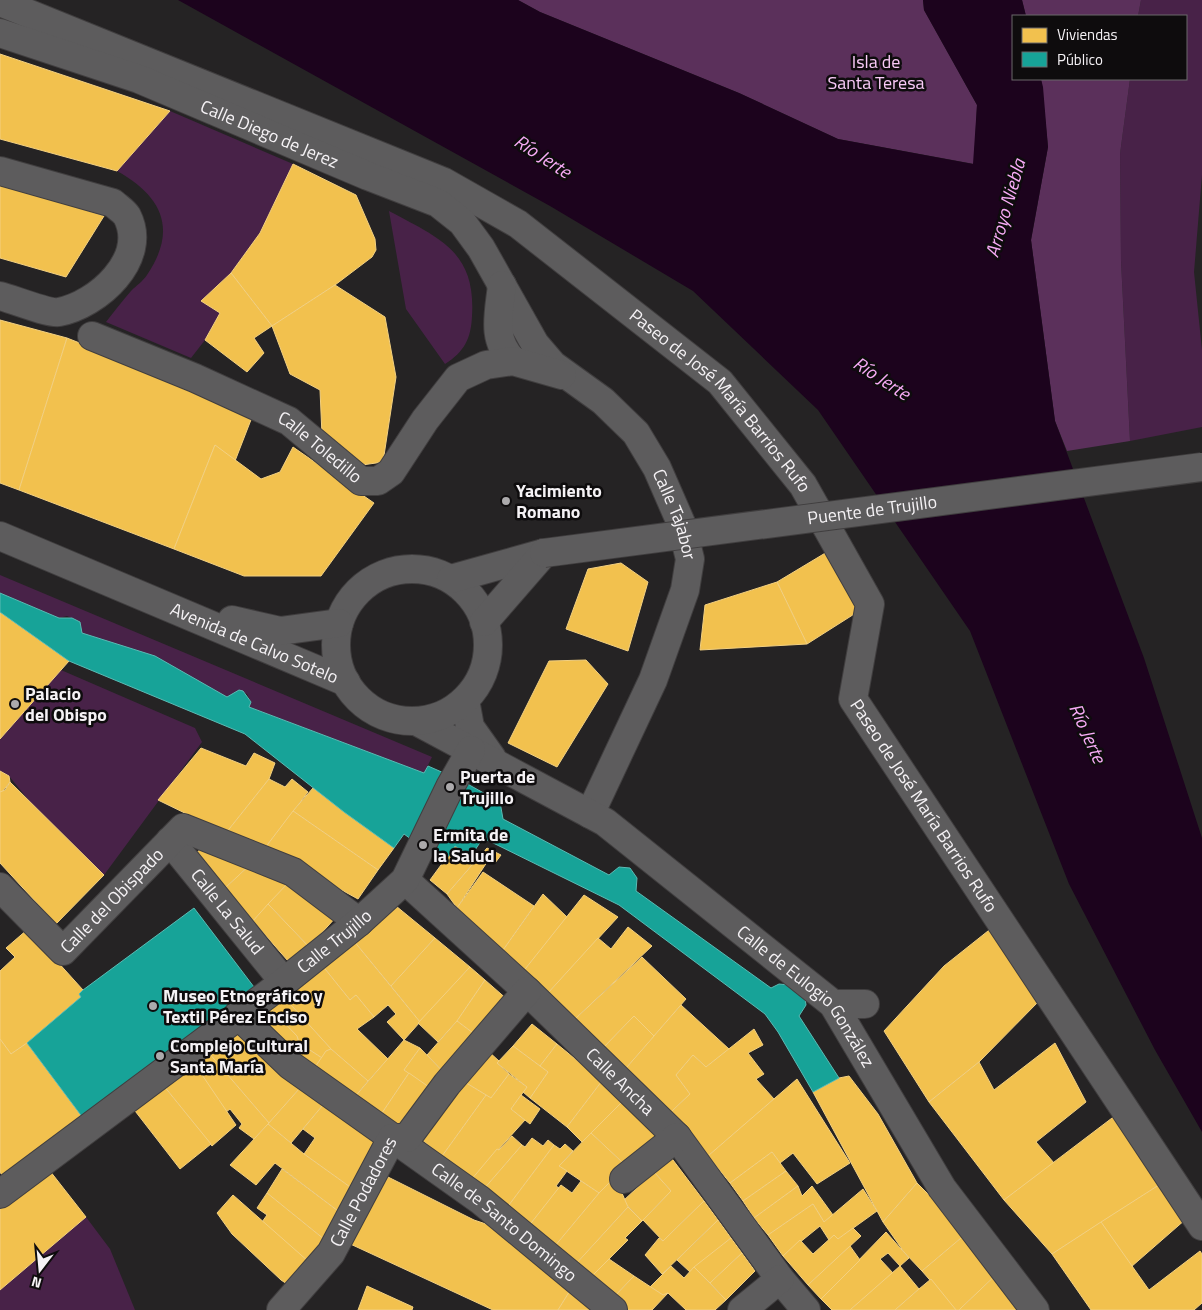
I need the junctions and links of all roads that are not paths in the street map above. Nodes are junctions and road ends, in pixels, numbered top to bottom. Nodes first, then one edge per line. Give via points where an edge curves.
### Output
1 (0, 2) edge
2 (0, 33) edge
3 (0, 171) edge
4 (502, 285) junction
5 (0, 296) edge
6 (92, 336) dead end
7 (513, 361) junction
8 (565, 376) junction
9 (1202, 467) edge
10 (0, 536) edge
11 (544, 553) junction
12 (451, 579) junction
13 (162, 604) junction
14 (484, 622) junction
15 (339, 623) junction
16 (346, 682) junction
17 (465, 700) junction
18 (416, 721) junction
19 (472, 750) junction
20 (496, 764) junction
21 (590, 814) junction
22 (176, 835) junction
23 (405, 880) junction
24 (0, 887) edge
25 (359, 922) junction
26 (284, 982) junction
27 (527, 991) junction
28 (833, 1004) junction
29 (865, 1004) dead end
30 (238, 1015) junction
31 (677, 1136) junction
32 (392, 1138) junction
33 (624, 1179) dead end
34 (0, 1194) edge
35 (1202, 1226) edge
36 (780, 1279) junction
37 (280, 1310) edge
38 (613, 1310) edge
39 (742, 1310) edge
40 (806, 1310) edge
41 (1035, 1310) edge

1 - 35 street, Paseo de José María Barrios Rufo via 444,182 518,224 720,382 803,485 870,604 854,698
2 - 4 street, Calle Diego de Jerez via 139,79 438,203 462,222
3 - 5 street via 113,203 126,216 132,239 128,258 117,276 99,294 78,306 56,312
4 - 7 street via 498,338 502,351
4 - 8 street, Calle Tajabor via 535,344
6 - 7 street, Calle Toledillo via 289,421 361,481 378,481 391,472 458,378 486,365
7 - 8 street, Calle Toledillo
8 - 21 street, Calle Tajabor via 603,401 636,433 658,468 681,523 690,559 685,590 653,680
9 - 11 street, Puente de Trujillo, bridge
10 - 13 street, Avenida de Calvo Sotelo
11 - 12 street, Puente de Trujillo
11 - 14 street
12 - 14 street via 473,599
12 - 15 street via 433,572 409,569 386,574 365,585 349,602
13 - 15 street, Avenida de Calvo Sotelo via 280,631
13 - 16 street, Avenida de Calvo Sotelo
14 - 17 street via 488,642 486,663 478,683
15 - 16 street via 338,663
16 - 18 street via 359,699 376,712 395,719
17 - 18 street via 434,718
17 - 20 street via 470,727
18 - 19 street, Calle de Eulogio González
19 - 20 street, Calle de Eulogio González
19 - 23 street, Calle Trujillo via 450,786
20 - 21 street, Calle de Eulogio González
21 - 28 street, Calle de Eulogio González via 605,822
22 - 24 street, Calle del Obispado via 63,952
22 - 25 street via 292,872
22 - 26 street, Calle La Salud
23 - 25 street, Calle Trujillo
23 - 27 street, Calle Ancha
25 - 26 street, Calle Trujillo
26 - 30 street, Calle Trujillo
27 - 31 street, Calle Ancha
27 - 32 street, Calle Podadores via 447,1084 407,1138
28 - 29 street
28 - 41 street, Calle de Eulogio González via 942,1188
30 - 32 street, Calle de Santo Domingo via 290,1065
30 - 34 street, Calle Trujillo
31 - 33 street
31 - 36 street, Calle Ancha
32 - 37 street, Calle Podadores via 331,1253
32 - 38 street, Calle de Santo Domingo via 480,1200
36 - 39 street
36 - 40 street, Calle Ancha

